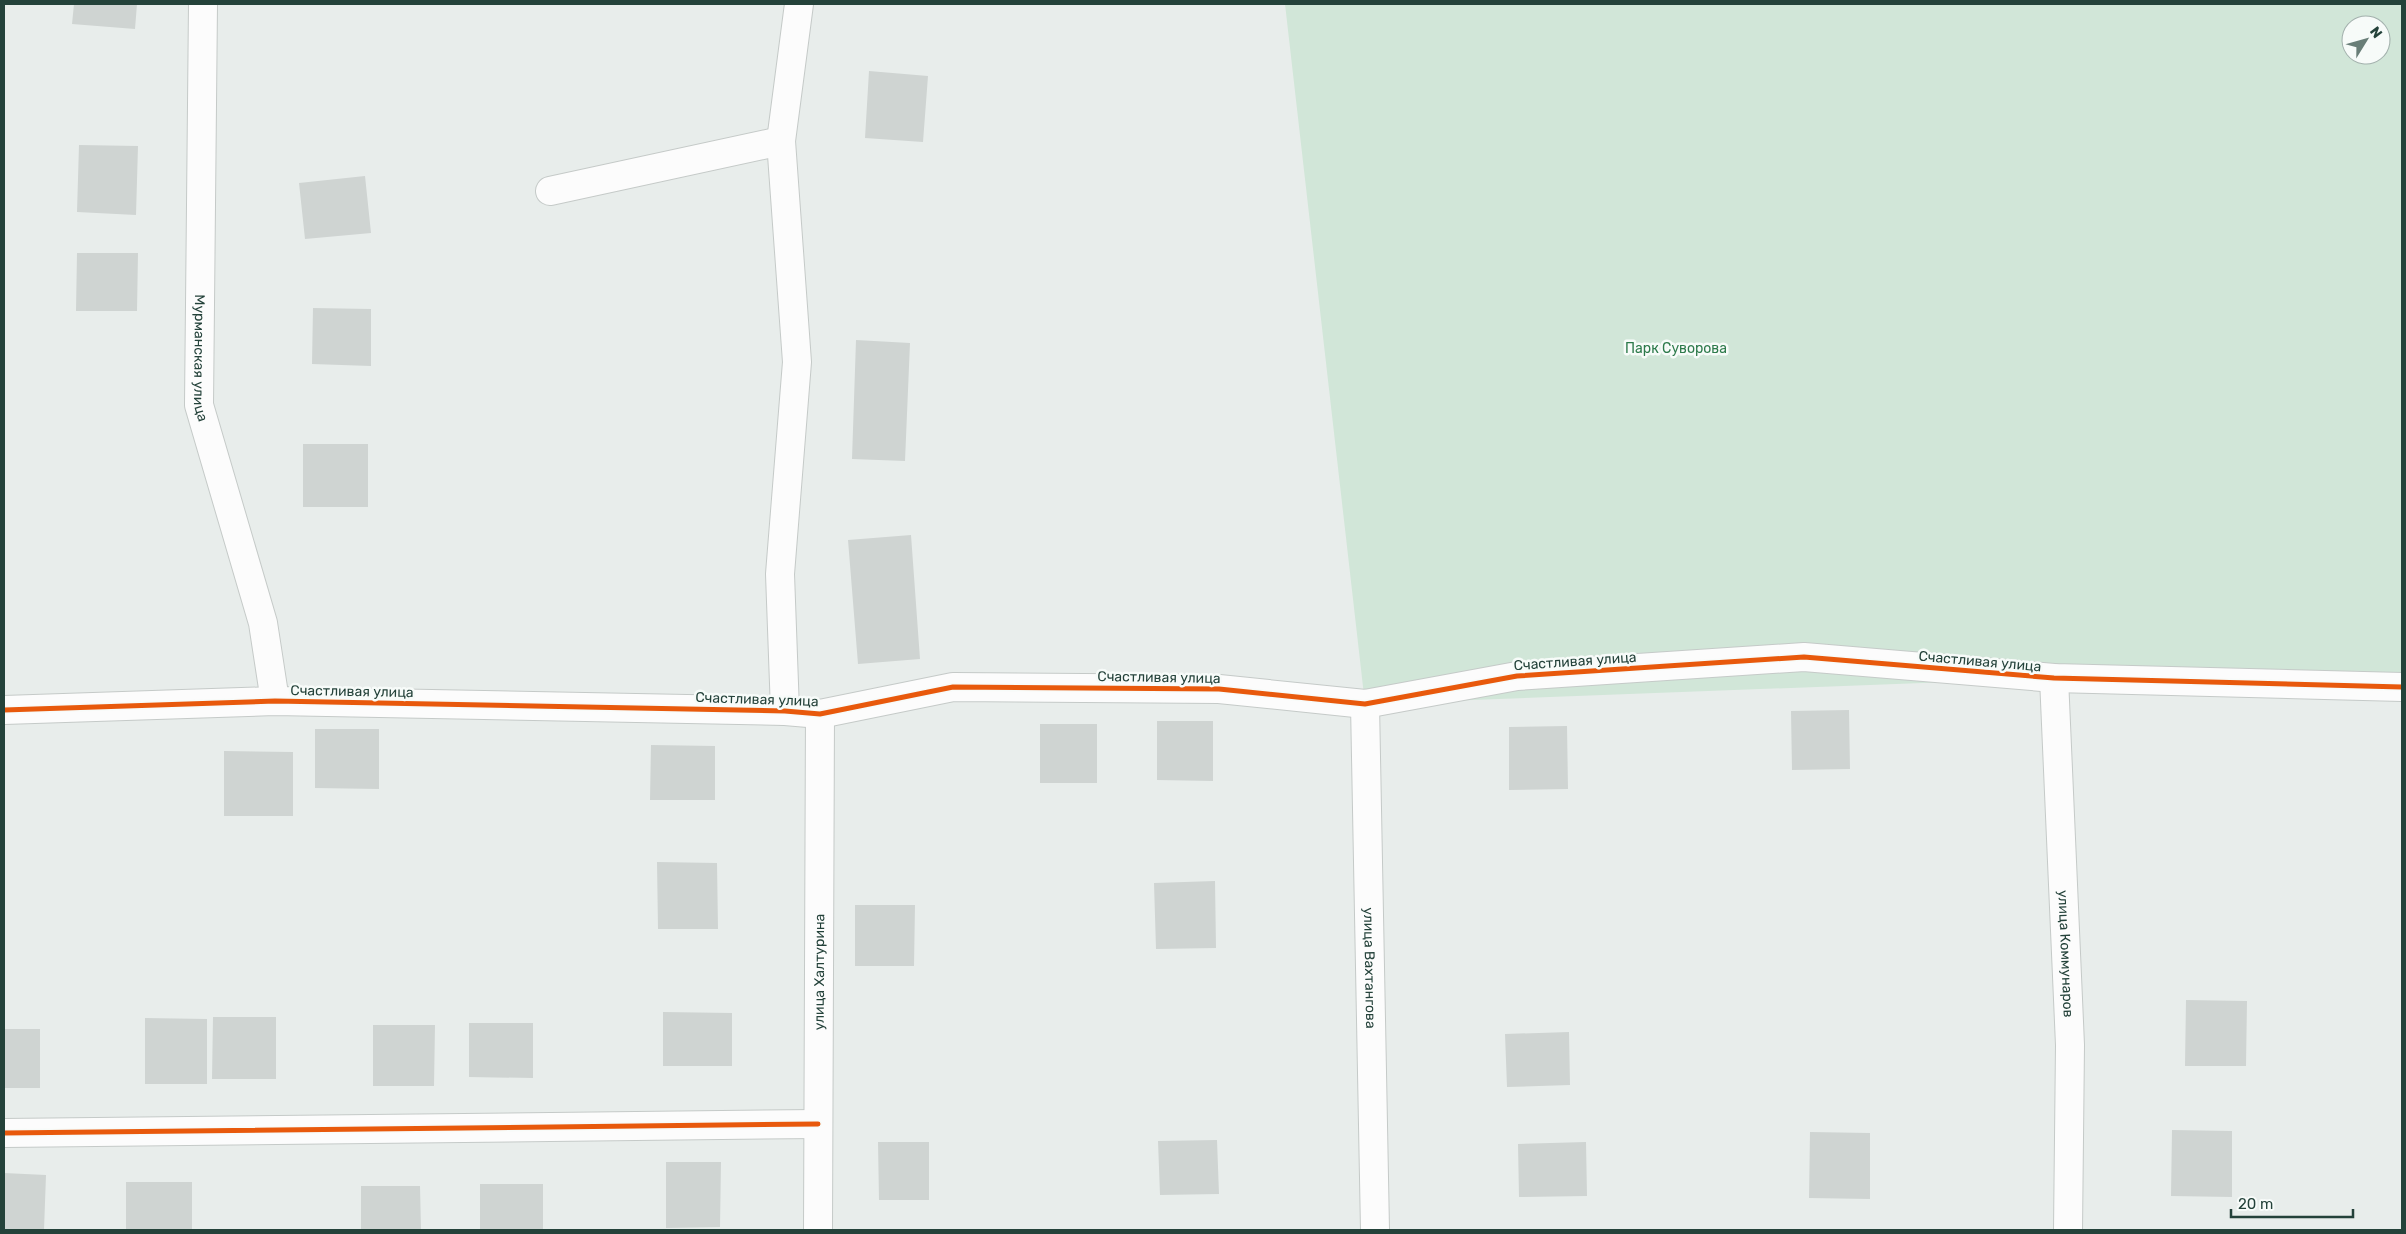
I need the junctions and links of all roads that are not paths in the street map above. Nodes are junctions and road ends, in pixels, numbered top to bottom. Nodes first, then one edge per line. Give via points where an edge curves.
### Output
1 (203, 4) edge
2 (799, 4) edge
3 (781, 141) junction
4 (550, 191) dead end
5 (2054, 678) junction
6 (2402, 687) edge
7 (275, 701) junction
8 (1365, 704) junction
9 (4, 710) edge
10 (785, 711) junction
11 (820, 714) junction
12 (818, 1124) junction
13 (4, 1134) edge
14 (818, 1230) edge
15 (1375, 1230) edge
16 (2068, 1230) edge

1 - 7 street, Мурманская улица via 199,405 263,623
2 - 3 street
3 - 4 street
3 - 10 street via 797,362 780,574
5 - 6 street, Счастливая улица
5 - 8 street, Счастливая улица via 1804,657 1517,676
5 - 16 street, улица Коммунаров via 2070,1045
7 - 9 street, Счастливая улица
7 - 10 street, Счастливая улица
8 - 11 street, Счастливая улица via 1219,689 953,687
8 - 15 street, улица Вахтангова
10 - 11 street, Счастливая улица
11 - 12 street, улица Халтурина
12 - 13 street
12 - 14 street, улица Халтурина

